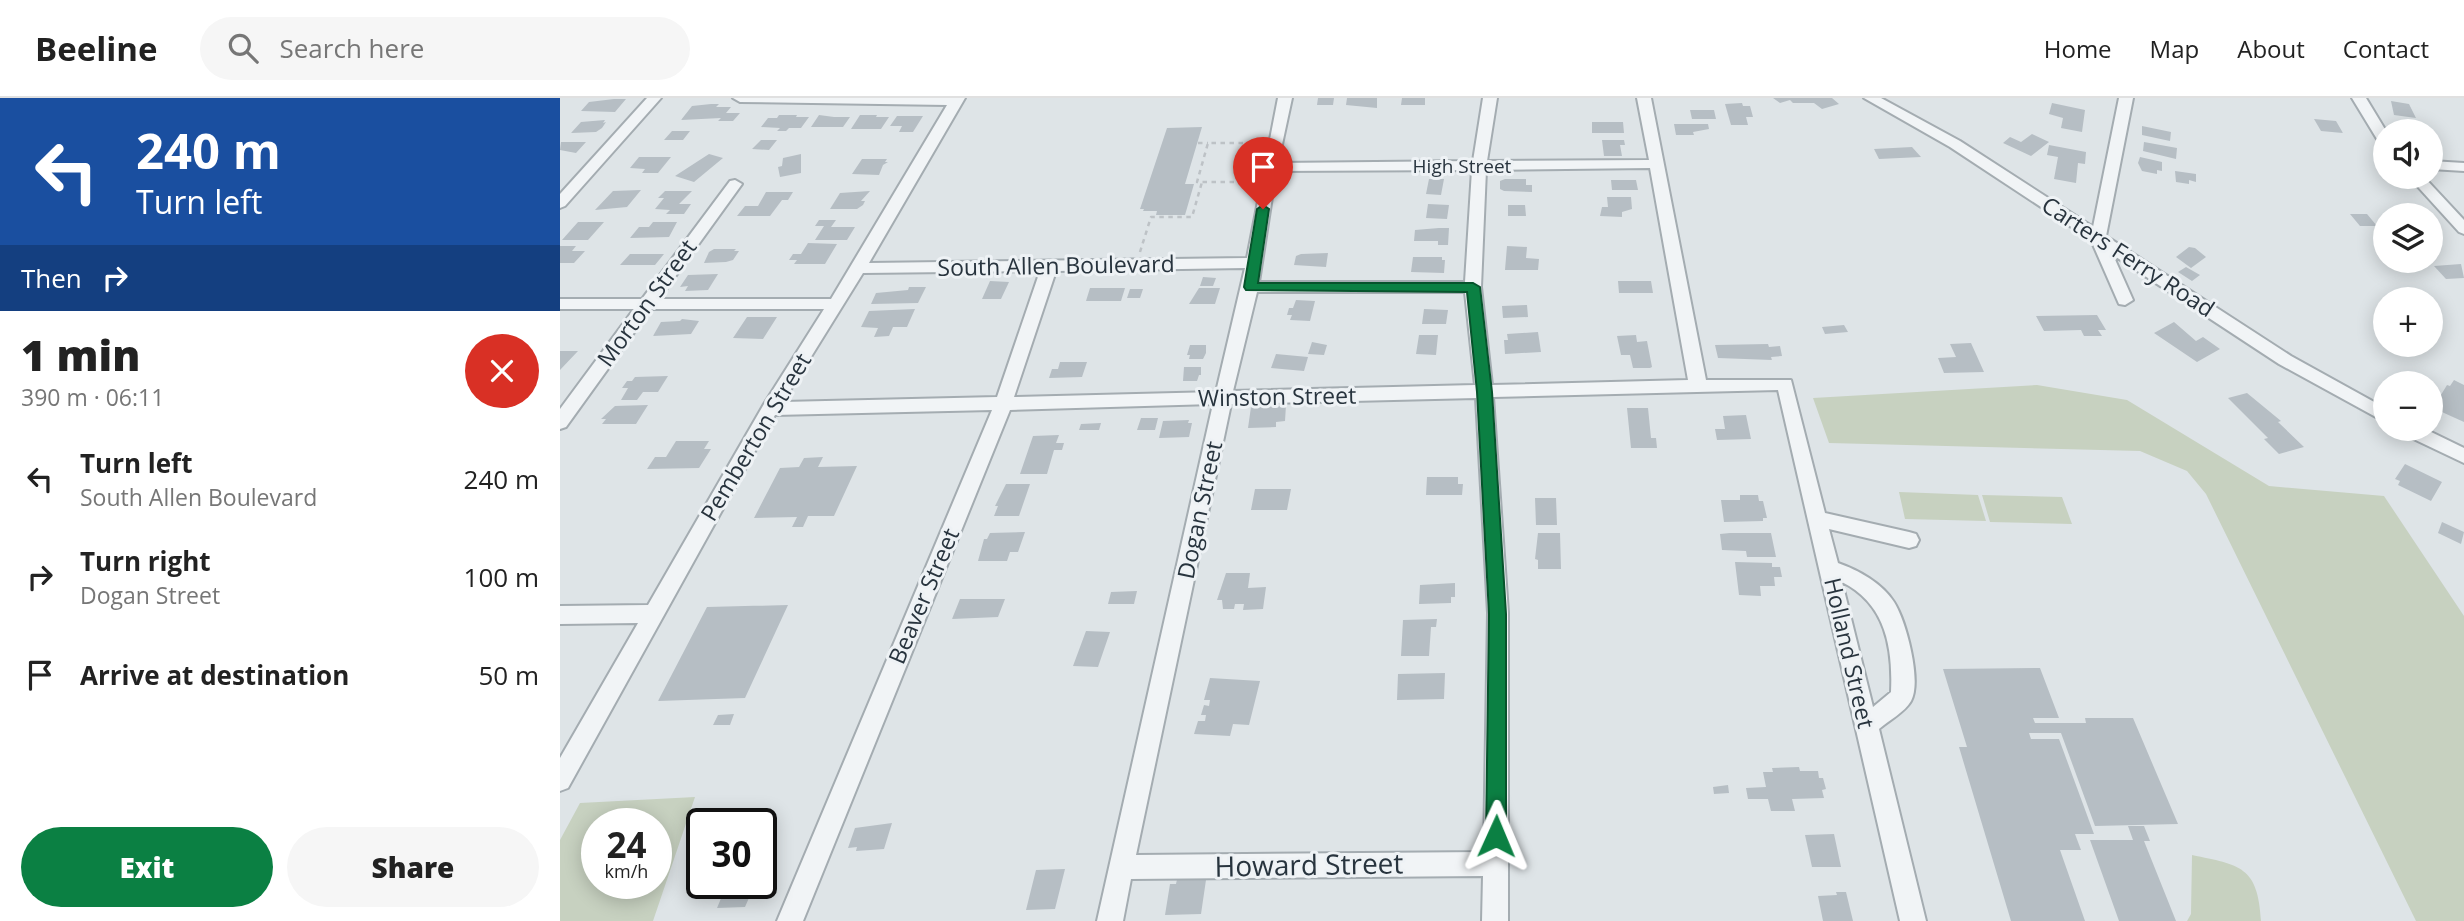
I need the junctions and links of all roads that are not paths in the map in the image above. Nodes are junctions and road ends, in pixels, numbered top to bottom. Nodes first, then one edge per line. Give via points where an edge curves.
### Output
1 (654, 98) edge
2 (740, 98) edge
3 (1285, 98) edge
4 (1490, 98) edge
5 (1644, 98) edge
6 (1871, 98) edge
7 (2126, 98) edge
8 (2359, 98) edge
9 (957, 99) edge
10 (2373, 121) edge
11 (1655, 164) junction
12 (2443, 165) edge
13 (1479, 166) junction
14 (2464, 167) edge
15 (1269, 174) junction
16 (735, 184) dead end
17 (567, 189) edge
18 (2427, 189) edge
19 (560, 203) edge
20 (2464, 229) edge
21 (2098, 238) junction
22 (1254, 263) junction
23 (1049, 267) junction
24 (858, 268) junction
25 (1250, 287) junction
26 (1473, 287) junction
27 (2125, 300) dead end
28 (560, 304) edge
29 (647, 304) junction
30 (837, 304) junction
31 (1785, 384) joint
32 (1698, 385) junction
33 (1484, 392) junction
34 (1223, 398) junction
35 (1003, 404) junction
36 (769, 409) junction
37 (2373, 409) edge
38 (560, 422) edge
39 (2433, 441) edge
40 (2464, 456) edge
41 (1817, 519) junction
42 (1909, 540) dead end
43 (1829, 568) junction
44 (653, 614) junction
45 (560, 615) edge
46 (1867, 726) junction
47 (560, 780) edge
48 (1496, 864) junction
49 (1123, 867) junction
50 (790, 921) edge
51 (1110, 921) edge
52 (1495, 921) edge
53 (1913, 921) edge

1 - 17 street
2 - 9 street
3 - 15 street, Dogan Street
4 - 13 street
5 - 11 street
6 - 21 street, Carters Ferry Road via 1946,139
7 - 21 street
8 - 10 street
9 - 24 street, Pemberton Street
11 - 13 street, High Street
11 - 32 street
12 - 14 street
13 - 15 street, High Street
13 - 26 street
15 - 22 street, Dogan Street
16 - 29 street, Morton Street
17 - 19 street
18 - 20 street
21 - 27 street
21 - 37 street, Carters Ferry Road via 2285,360
22 - 23 street, South Allen Boulevard
22 - 25 street, Dogan Street
23 - 24 street, South Allen Boulevard
23 - 35 street, Beaver Street
24 - 30 street, Pemberton Street
25 - 26 street
25 - 34 street, Dogan Street
26 - 33 street
28 - 29 street
29 - 30 street
29 - 38 street, Morton Street
30 - 36 street, Pemberton Street
31 - 32 street, Winston Street
31 - 41 street, Holland Street
32 - 33 street, Winston Street
33 - 34 street, Winston Street
33 - 48 street via 1497,614
34 - 35 street, Winston Street
34 - 49 street, Dogan Street
35 - 36 street, Winston Street
35 - 50 street, Beaver Street
36 - 44 street, Pemberton Street
39 - 40 street
41 - 42 street
41 - 43 street, Holland Street
43 - 46 street, Holland Street
43 - 46 street via 1853,576 1885,607 1903,657 1902,697
44 - 45 street
44 - 47 street, Pemberton Street
46 - 53 street, Holland Street
48 - 49 street, Howard Street
48 - 52 street
49 - 51 street, Dogan Street

